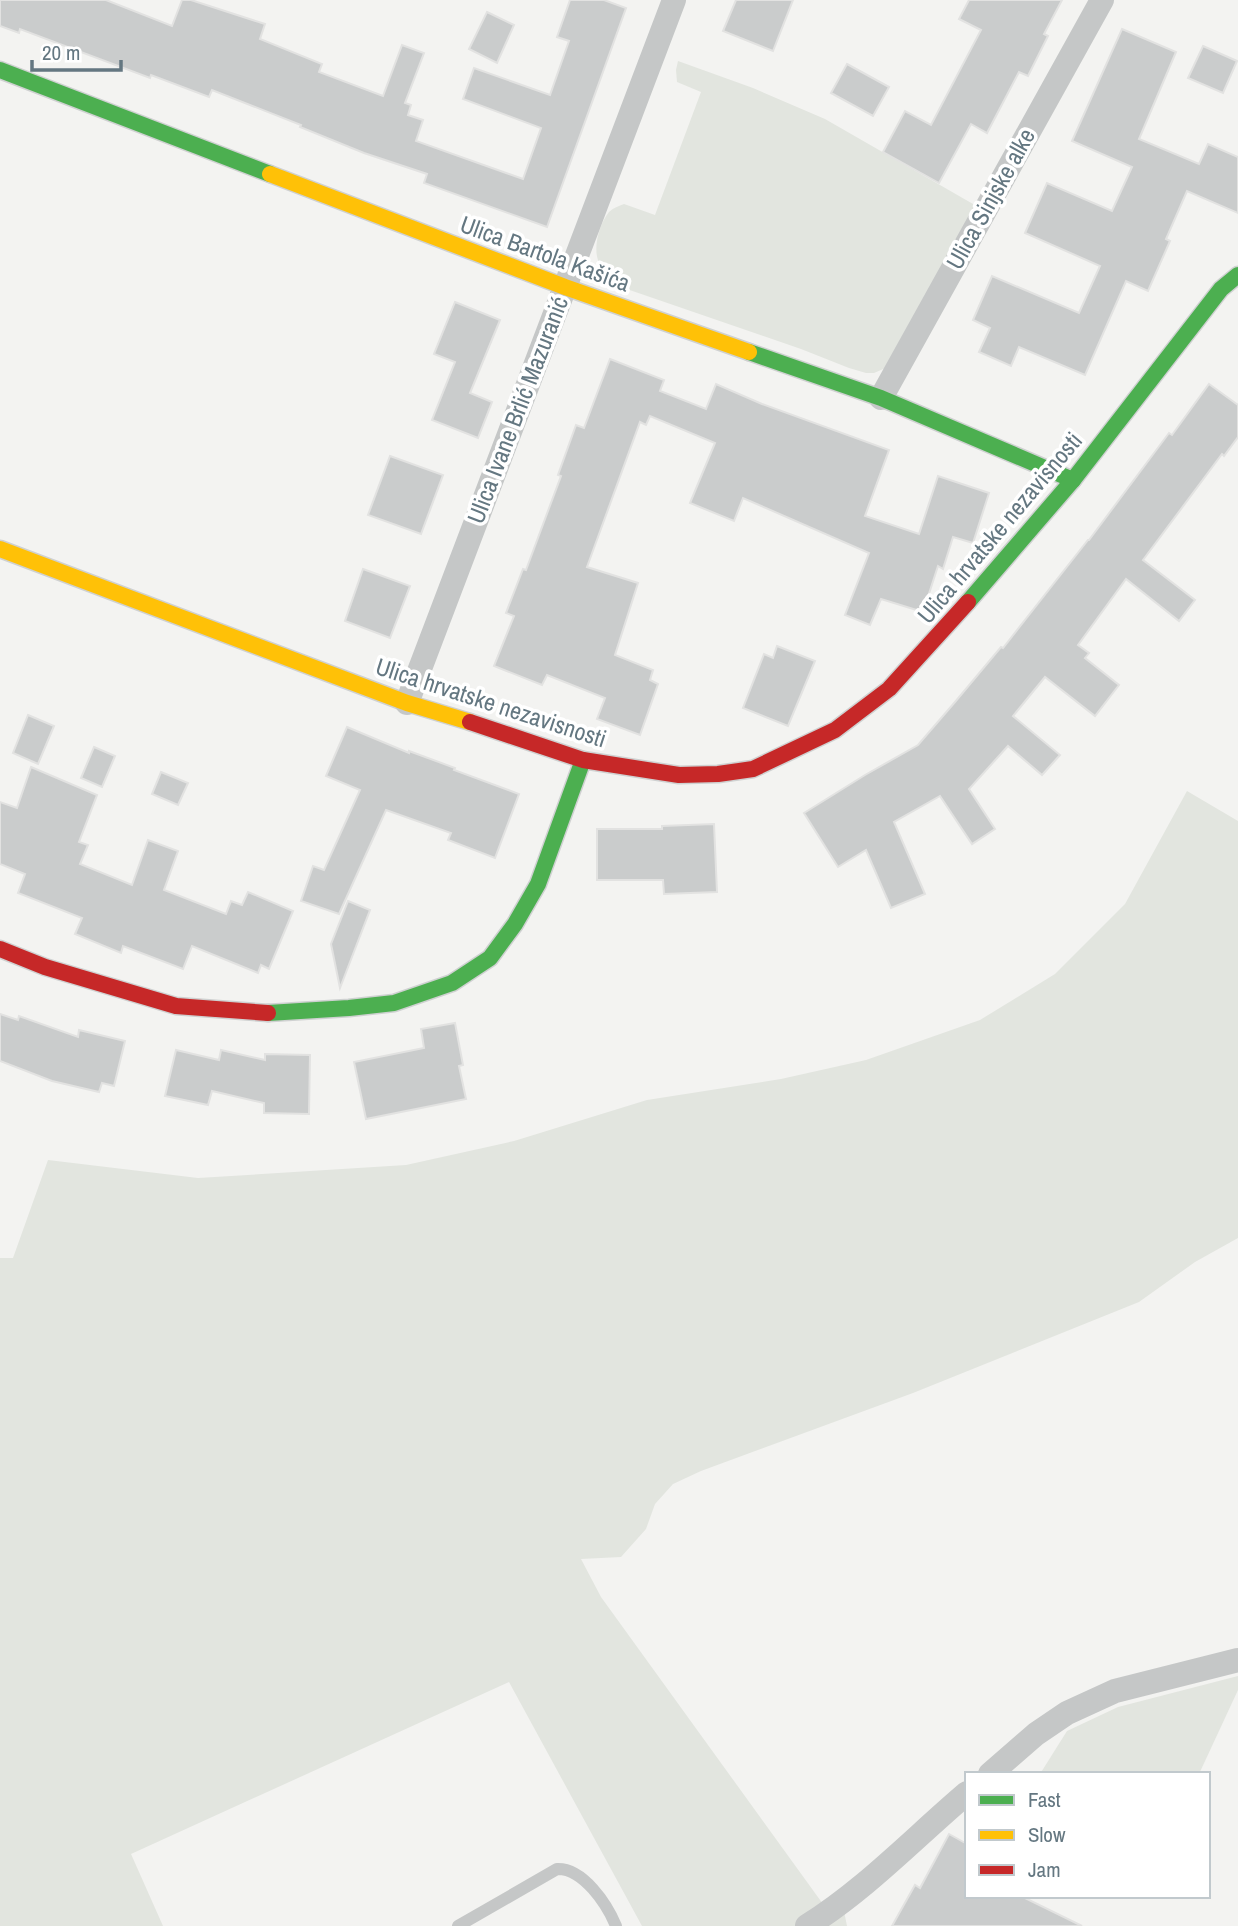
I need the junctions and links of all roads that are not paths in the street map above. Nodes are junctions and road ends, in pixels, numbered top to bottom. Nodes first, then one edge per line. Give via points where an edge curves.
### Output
1 (674, 0) edge
2 (1102, 0) edge
3 (0, 70) edge
4 (1238, 275) edge
5 (565, 287) junction
6 (881, 398) junction
7 (1073, 480) junction
8 (0, 549) edge
9 (407, 703) junction
10 (583, 760) junction
11 (0, 949) edge
12 (1238, 1660) edge
13 (992, 1772) edge
14 (965, 1795) edge
15 (842, 1901) junction
16 (458, 1926) edge
17 (616, 1926) edge
18 (807, 1926) edge
19 (847, 1926) edge

1 - 5 street, Ulica Ivane Brlić Mazuranić
2 - 6 street, Ulica Sinjske alke
3 - 5 street, Ulica Bartola Kašića
4 - 7 street, Ulica hrvatske nezavisnosti via 1221,289
5 - 6 street, Ulica Bartola Kašića
5 - 9 street, Ulica Ivane Brlić Mazuranić
6 - 7 street, Ulica Bartola Kašića
7 - 10 street, Ulica hrvatske nezavisnosti via 889,689 835,730 753,769 718,774 680,775
8 - 9 street, Ulica hrvatske nezavisnosti
9 - 10 street, Ulica hrvatske nezavisnosti
10 - 11 street via 538,884 490,958 452,982 394,1003 264,1013 176,1006
12 - 13 street via 1115,1691 1067,1713
14 - 15 street
15 - 18 street
15 - 19 street
16 - 17 lane via 556,1869 578,1876 593,1889

